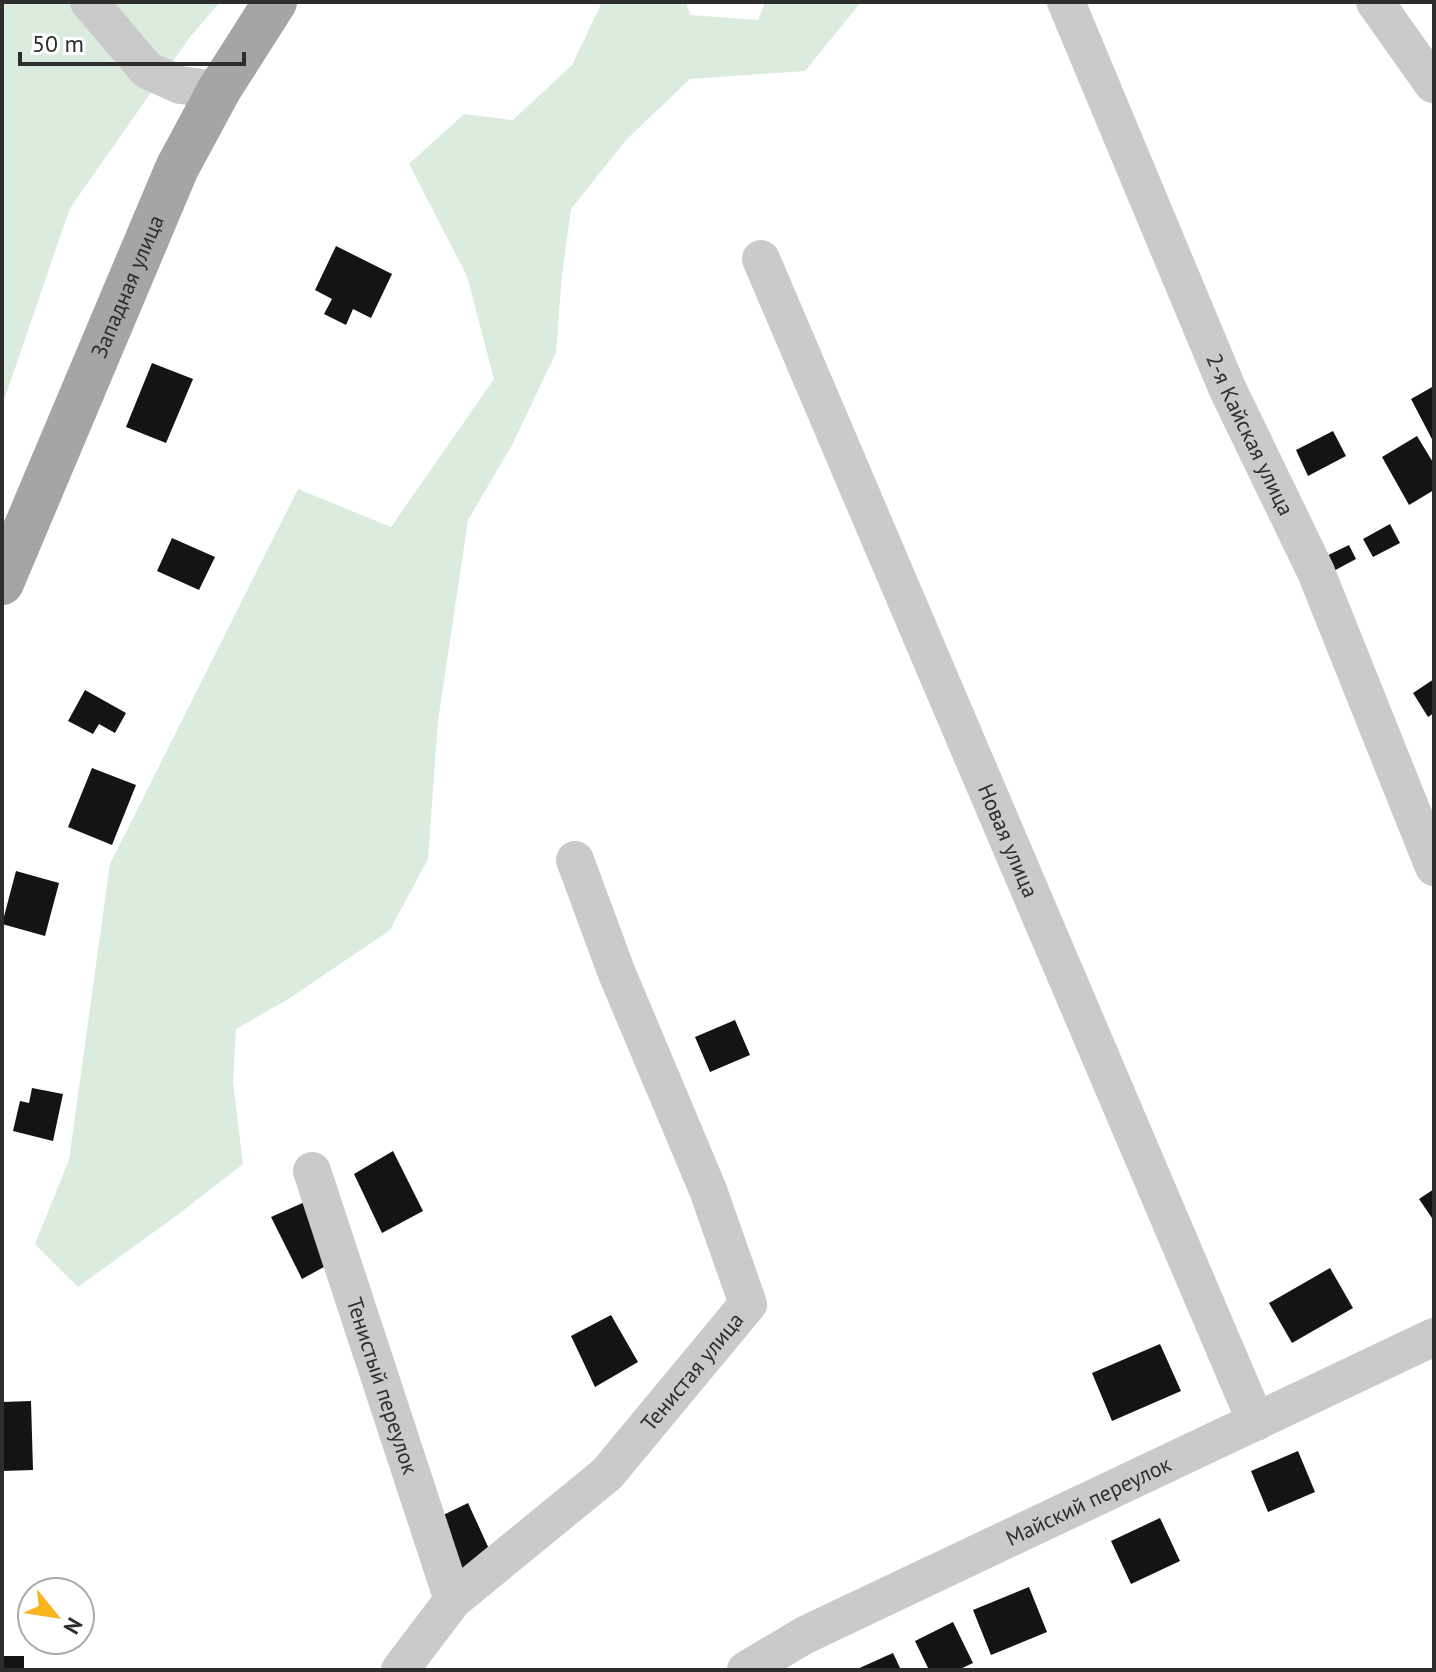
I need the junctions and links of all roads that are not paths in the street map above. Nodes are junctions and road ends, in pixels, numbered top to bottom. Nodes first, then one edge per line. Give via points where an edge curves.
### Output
1 (89, 2) edge
2 (275, 2) edge
3 (1066, 2) edge
4 (1375, 2) edge
5 (1433, 84) edge
6 (219, 90) junction
7 (761, 259) dead end
8 (2, 583) edge
9 (575, 860) dead end
10 (1434, 867) edge
11 (312, 1171) dead end
12 (1434, 1337) edge
13 (1256, 1422) junction
14 (453, 1600) junction
15 (400, 1670) edge
16 (746, 1670) edge

1 - 6 street via 147,70 180,85
2 - 6 main road, Западная улица
3 - 10 street, 2-я Кайская улица via 1228,390 1316,572
4 - 5 street
6 - 8 main road, Западная улица via 177,168
7 - 13 street, Новая улица
9 - 14 street, Тенистая улица via 708,1190 748,1304 607,1474
11 - 14 street, Тенистый переулок
12 - 13 street, Майский переулок
13 - 16 street, Майский переулок via 805,1635
14 - 15 street, Тенистая улица

